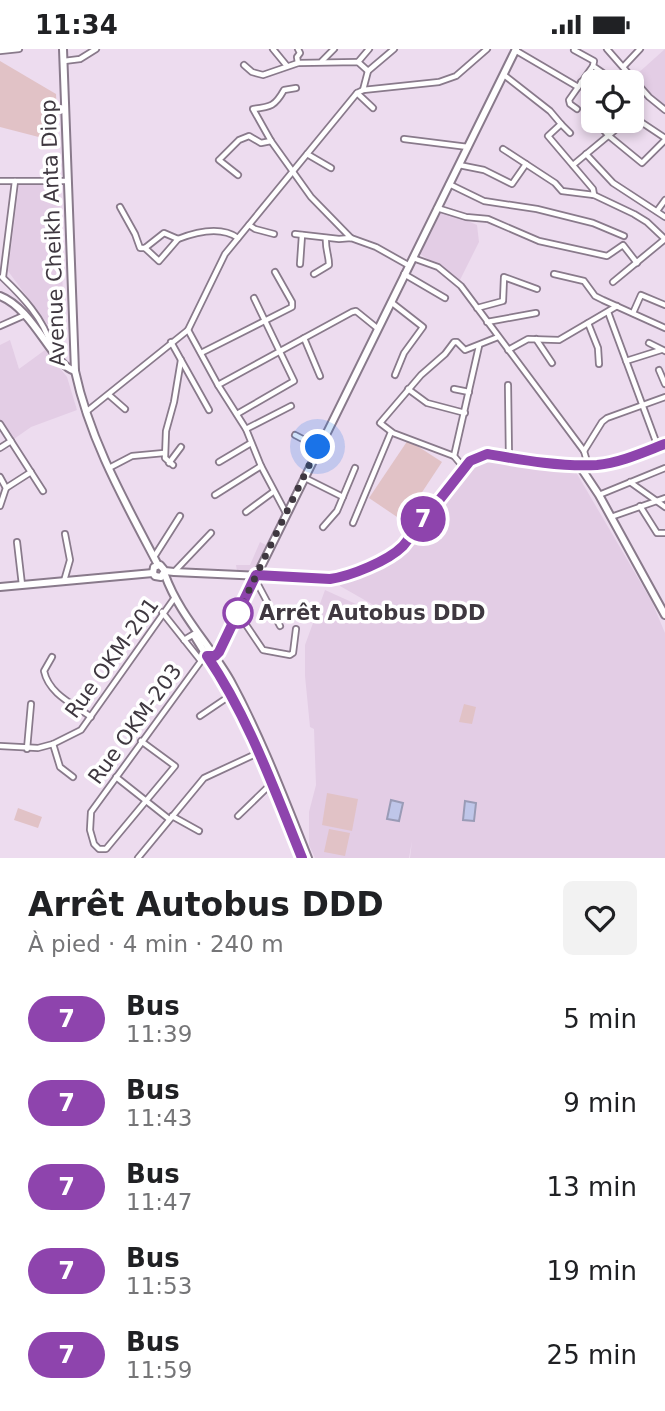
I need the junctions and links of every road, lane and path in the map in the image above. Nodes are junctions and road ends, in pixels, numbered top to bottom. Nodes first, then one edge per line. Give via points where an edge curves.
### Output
1 (19, 49) edge
2 (63, 49) edge
3 (96, 49) edge
4 (274, 49) edge
5 (298, 49) edge
6 (334, 49) edge
7 (369, 49) edge
8 (381, 49) edge
9 (394, 49) edge
10 (487, 49) edge
11 (640, 49) edge
12 (516, 50) edge
13 (574, 50) edge
14 (610, 50) edge
15 (0, 51) edge
16 (386, 55) junction
17 (64, 61) junction
18 (321, 62) junction
19 (358, 62) junction
20 (298, 63) junction
21 (244, 65) dead end
22 (287, 66) junction
23 (624, 66) junction
24 (593, 67) junction
25 (598, 70) edge
26 (368, 71) junction
27 (504, 75) junction
28 (580, 85) junction
29 (296, 87) dead end
30 (363, 90) junction
31 (357, 93) junction
32 (373, 108) dead end
33 (577, 109) dead end
34 (665, 110) edge
35 (561, 124) junction
36 (644, 124) edge
37 (570, 133) dead end
38 (606, 133) edge
39 (613, 133) edge
40 (609, 137) junction
41 (404, 139) dead end
42 (665, 139) edge
43 (271, 141) junction
44 (467, 147) junction
45 (503, 149) dead end
46 (307, 154) junction
47 (586, 154) junction
48 (526, 164) junction
49 (459, 165) junction
50 (573, 165) junction
51 (331, 168) dead end
52 (292, 170) junction
53 (238, 175) dead end
54 (0, 181) edge
55 (15, 181) junction
56 (68, 181) junction
57 (449, 184) junction
58 (594, 195) junction
59 (665, 200) edge
60 (120, 207) dead end
61 (437, 208) junction
62 (657, 211) junction
63 (665, 216) edge
64 (249, 225) junction
65 (274, 234) dead end
66 (295, 234) dead end
67 (302, 235) junction
68 (624, 236) dead end
69 (238, 238) junction
70 (326, 238) junction
71 (351, 238) junction
72 (178, 239) junction
73 (665, 239) edge
74 (3, 247) edge
75 (145, 248) junction
76 (412, 257) junction
77 (637, 263) junction
78 (300, 264) dead end
79 (408, 265) junction
80 (275, 272) dead end
81 (314, 274) dead end
82 (404, 274) junction
83 (554, 274) dead end
84 (1, 277) edge
85 (613, 282) dead end
86 (537, 289) dead end
87 (0, 296) edge
88 (254, 298) dead end
89 (445, 298) dead end
90 (390, 302) junction
91 (617, 305) junction
92 (665, 305) edge
93 (477, 308) junction
94 (608, 312) junction
95 (536, 313) dead end
96 (633, 313) junction
97 (26, 315) junction
98 (266, 320) junction
99 (487, 322) junction
100 (588, 323) junction
101 (0, 326) edge
102 (377, 328) junction
103 (665, 328) edge
104 (188, 330) junction
105 (498, 337) junction
106 (304, 338) junction
107 (535, 338) junction
108 (171, 342) junction
109 (649, 343) dead end
110 (479, 345) junction
111 (53, 350) junction
112 (508, 350) junction
113 (280, 351) junction
114 (663, 351) edge
115 (201, 353) junction
116 (73, 359) junction
117 (181, 360) junction
118 (626, 361) junction
119 (552, 363) dead end
120 (598, 364) dead end
121 (659, 370) dead end
122 (75, 371) junction
123 (394, 375) dead end
124 (320, 376) dead end
125 (664, 381) edge
126 (218, 385) junction
127 (508, 385) dead end
128 (408, 389) junction
129 (454, 389) dead end
130 (469, 392) junction
131 (109, 395) junction
132 (665, 397) edge
133 (642, 405) junction
134 (290, 406) dead end
135 (125, 409) dead end
136 (209, 410) dead end
137 (85, 413) junction
138 (465, 413) junction
139 (237, 414) junction
140 (1, 428) edge
141 (246, 429) junction
142 (391, 432) junction
143 (295, 435) dead end
144 (11, 440) junction
145 (251, 443) junction
146 (662, 445) edge
147 (181, 447) dead end
148 (318, 447) junction
149 (0, 448) edge
150 (584, 451) junction
151 (164, 453) junction
152 (454, 456) junction
153 (509, 458) junction
154 (219, 462) dead end
155 (261, 465) junction
156 (579, 465) junction
157 (588, 465) junction
158 (355, 468) dead end
159 (464, 468) junction
160 (665, 468) edge
161 (108, 469) junction
162 (31, 472) junction
163 (0, 477) edge
164 (304, 478) junction
165 (629, 482) junction
166 (6, 488) junction
167 (43, 491) dead end
168 (274, 492) junction
169 (215, 495) dead end
170 (599, 495) junction
171 (343, 497) junction
172 (665, 498) edge
173 (656, 501) junction
174 (0, 506) edge
175 (640, 506) junction
176 (665, 507) edge
177 (246, 512) dead end
178 (286, 513) junction
179 (180, 516) dead end
180 (611, 517) junction
181 (353, 523) dead end
182 (323, 527) dead end
183 (211, 533) dead end
184 (665, 533) edge
185 (65, 534) dead end
186 (17, 542) dead end
187 (154, 557) junction
188 (174, 572) junction
189 (161, 574) junction
190 (255, 576) junction
191 (64, 581) junction
192 (22, 585) junction
193 (0, 587) edge
194 (173, 600) junction
195 (663, 605) edge
196 (162, 612) junction
197 (238, 613) junction
198 (665, 615) edge
199 (280, 626) dead end
200 (296, 629) dead end
201 (194, 634) junction
202 (184, 640) junction
203 (199, 643) junction
204 (191, 648) junction
205 (211, 656) junction
206 (52, 657) dead end
207 (201, 661) junction
208 (232, 695) junction
209 (31, 704) dead end
210 (200, 716) dead end
211 (91, 717) junction
212 (141, 741) junction
213 (53, 744) junction
214 (0, 746) edge
215 (27, 749) junction
216 (260, 753) junction
217 (116, 776) junction
218 (73, 777) dead end
219 (272, 783) junction
220 (146, 801) junction
221 (238, 816) dead end
222 (171, 818) junction
223 (199, 831) dead end
224 (138, 858) edge
225 (302, 858) edge
226 (308, 858) edge

1 - 15 street
2 - 17 street, Avenue Cheikh Anta Diop
3 - 17 street
4 - 22 street
5 - 20 street
6 - 18 street
7 - 19 street
8 - 16 street
9 - 16 street
10 - 30 street via 456,76 439,82
11 - 23 street
12 - 27 street
12 - 28 street
13 - 24 street via 594,61
14 - 23 street
16 - 26 street
17 - 56 street, Avenue Cheikh Anta Diop
18 - 19 street
18 - 20 street
19 - 26 street
20 - 22 street
21 - 22 street via 263,75
23 - 34 street
24 - 25 street
24 - 28 street
26 - 30 street
27 - 35 street
27 - 44 street
28 - 33 street via 569,102
29 - 43 street via 284,90 272,106 253,109
30 - 31 street
31 - 32 street
31 - 46 street
35 - 37 street
35 - 50 street via 548,136
36 - 42 street
38 - 40 street
39 - 40 street
40 - 42 street via 642,163
40 - 47 street
41 - 44 street
43 - 52 street
43 - 53 street via 261,143 249,136 232,146 219,160
44 - 49 street
45 - 48 street
46 - 51 street
46 - 52 street
47 - 50 street
47 - 62 street via 613,183
48 - 49 street via 512,184 484,170
48 - 58 street via 562,191
49 - 57 street
50 - 58 street
52 - 64 street
52 - 71 street
54 - 55 street
55 - 56 street
55 - 74 street
56 - 116 street, Avenue Cheikh Anta Diop
57 - 61 street
57 - 68 street via 484,201 537,209
58 - 73 street via 639,216
59 - 62 street
60 - 75 street via 140,248
61 - 76 street
61 - 77 street via 488,219 539,241 607,256 623,244
62 - 63 street
64 - 65 street
64 - 69 street
66 - 67 street
67 - 70 street
67 - 78 street
69 - 72 street via 229,232 196,232
69 - 104 street via 216,270
70 - 71 street
70 - 81 street via 329,265
71 - 79 street
72 - 75 street via 164,233
72 - 75 street via 159,261
73 - 77 street
74 - 84 street
76 - 79 street
76 - 93 street via 452,276
77 - 85 street
79 - 82 street
80 - 98 street via 293,305
82 - 89 street
82 - 90 street
83 - 91 street via 584,281 595,296
84 - 111 street via 23,297
86 - 93 street via 504,277 503,301
87 - 97 street
88 - 98 street
90 - 102 street
90 - 123 street via 423,327
91 - 94 street
91 - 96 street
92 - 96 street via 641,295
93 - 99 street
94 - 100 street
94 - 118 street
95 - 99 street
96 - 103 street
97 - 101 street
97 - 111 street
98 - 113 street
98 - 115 street
99 - 105 street
100 - 107 street via 559,340
100 - 120 street
102 - 106 street via 356,311
102 - 148 street
104 - 108 street
104 - 115 street
105 - 110 street
105 - 112 street
106 - 113 street
106 - 124 street
107 - 112 street
107 - 119 street
108 - 117 street
108 - 131 street
109 - 114 street
110 - 128 street via 466,351 456,341
110 - 130 street
111 - 116 street
111 - 122 street
112 - 150 street
113 - 126 street
113 - 139 street via 293,382
114 - 118 street
115 - 126 street
116 - 122 street, Avenue Cheikh Anta Diop
117 - 136 street
117 - 151 street
118 - 133 street
121 - 125 street
122 - 137 street, Avenue Cheikh Anta Diop
126 - 139 street
127 - 153 street
128 - 138 street via 427,403
128 - 142 street via 380,423
129 - 130 street
130 - 138 street
131 - 135 street
131 - 137 street
132 - 133 street
133 - 146 street
133 - 150 street via 602,422
134 - 141 street
137 - 161 street, Avenue Cheikh Anta Diop
138 - 152 street
139 - 141 street
140 - 144 street
141 - 145 street
142 - 152 street
142 - 181 street
143 - 148 street
144 - 149 street
144 - 162 street
145 - 154 street
145 - 155 street
146 - 157 street via 618,461
147 - 151 street via 171,464
148 - 164 street
150 - 157 street
151 - 161 street via 132,456
152 - 159 street
153 - 156 street
153 - 159 street via 487,454
155 - 168 street
155 - 169 street
156 - 157 street
156 - 170 street
158 - 171 street
159 - 190 street via 403,546 390,556 330,579
160 - 165 street
161 - 187 street, Avenue Cheikh Anta Diop
162 - 166 street
162 - 167 street
163 - 166 street
164 - 171 street
164 - 178 street
165 - 170 street
165 - 173 street
166 - 174 street
168 - 177 street
168 - 178 street
170 - 180 street
171 - 182 street
172 - 173 street
173 - 175 street
173 - 176 street
175 - 180 street
175 - 184 street via 657,533
178 - 190 street
179 - 187 street
180 - 195 street
183 - 188 street
185 - 191 street via 70,560
186 - 192 street
187 - 189 street, Avenue Cheikh Anta Diop via 158,565 154,567
188 - 189 street
188 - 190 street
189 - 191 street
189 - 194 street
189 - 205 street
190 - 197 street
190 - 199 street
191 - 192 street
192 - 193 street
194 - 196 street, Rue OKM-201
194 - 201 street
195 - 198 street
196 - 202 street
196 - 211 street, Rue OKM-201
197 - 200 street via 267,652 293,653
197 - 205 street via 219,652
201 - 202 street
201 - 203 street
202 - 204 street
203 - 204 street
203 - 205 street
204 - 207 street
205 - 207 street, Rue OKM-203
205 - 208 street
205 - 226 street via 253,725
206 - 211 street via 44,671 48,684
207 - 212 street, Rue OKM-203
208 - 210 street
208 - 216 street
209 - 215 street
211 - 213 street, Rue OKM-201 via 74,735
212 - 217 street, Rue OKM-203
212 - 220 street via 175,766
213 - 215 street, Rue OKM-201
213 - 218 street via 60,767
214 - 215 street, Rue OKM-201
216 - 219 street
216 - 222 street via 204,778
217 - 220 street
217 - 220 street, Rue OKM-203 via 91,812 90,830 99,849 106,849
219 - 221 street
219 - 225 street
220 - 222 street
222 - 223 street
222 - 224 street

